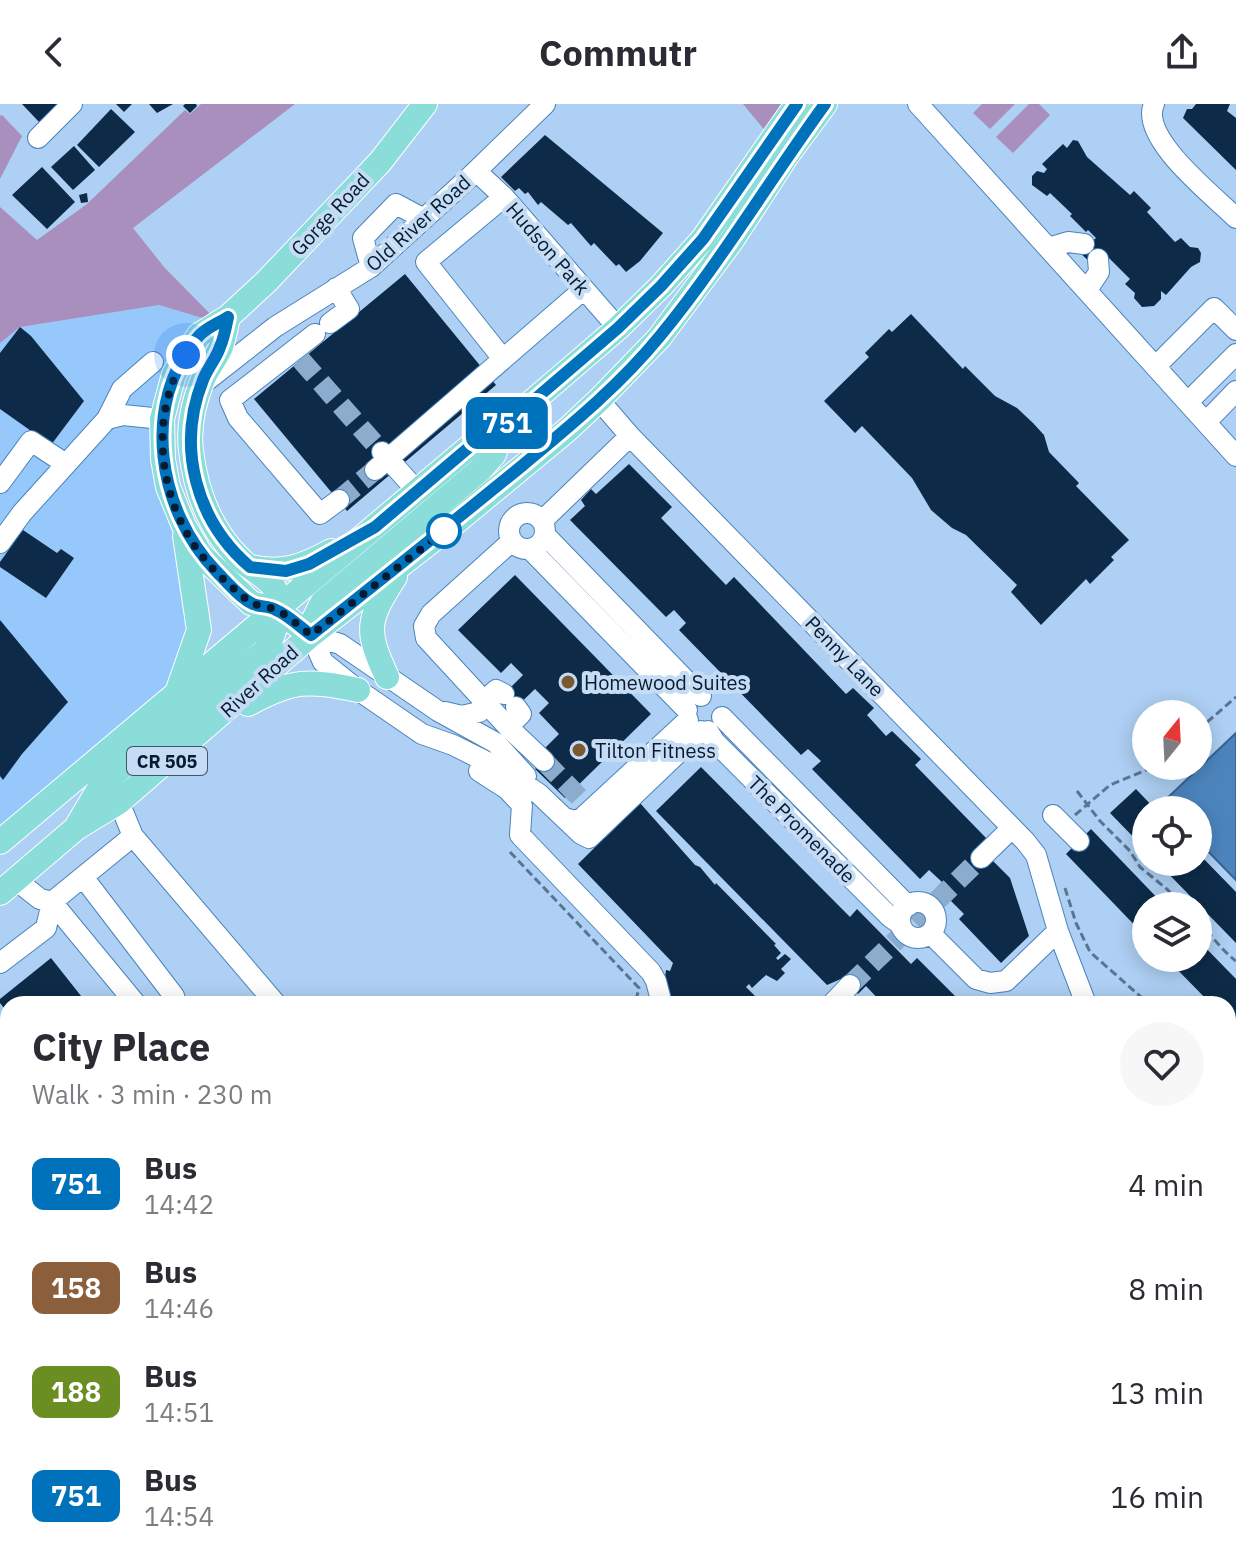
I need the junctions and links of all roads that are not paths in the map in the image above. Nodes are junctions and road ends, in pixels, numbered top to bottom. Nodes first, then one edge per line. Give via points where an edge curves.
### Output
1 (72, 104) edge
2 (425, 104) edge
3 (545, 104) edge
4 (797, 104) edge
5 (825, 104) edge
6 (918, 104) edge
7 (1154, 104) edge
8 (38, 138) dead end
9 (474, 173) junction
10 (504, 197) junction
11 (1236, 218) edge
12 (424, 219) junction
13 (1048, 248) junction
14 (371, 267) junction
15 (336, 288) junction
16 (584, 289) junction
17 (1087, 290) junction
18 (228, 317) junction
19 (275, 327) junction
20 (618, 328) junction
21 (1236, 330) edge
22 (1236, 354) edge
23 (296, 355) junction
24 (503, 359) junction
25 (153, 362) dead end
26 (1156, 366) junction
27 (201, 384) junction
28 (1236, 391) edge
29 (599, 400) junction
30 (1188, 402) junction
31 (107, 419) junction
32 (162, 419) junction
33 (1206, 422) junction
34 (505, 425) junction
35 (630, 436) junction
36 (1236, 456) edge
37 (66, 464) junction
38 (0, 483) edge
39 (417, 491) junction
40 (339, 500) tunnel mouth
41 (184, 526) junction
42 (375, 527) junction
43 (532, 537) junction
44 (0, 543) edge
45 (406, 561) junction
46 (250, 567) junction
47 (276, 610) junction
48 (311, 635) junction
49 (387, 677) junction
50 (358, 690) junction
51 (178, 691) junction
52 (484, 701) junction
53 (438, 711) junction
54 (701, 717) junction
55 (207, 727) junction
56 (508, 727) junction
57 (422, 734) junction
58 (544, 761) tunnel mouth
59 (539, 794) junction
60 (119, 802) junction
61 (1058, 820) road end
62 (1012, 828) junction
63 (75, 829) junction
64 (133, 836) junction
65 (1079, 841) dead end
66 (0, 842) edge
67 (981, 858) tunnel mouth
68 (83, 877) junction
69 (8, 887) edge
70 (52, 902) junction
71 (904, 915) junction
72 (1058, 931) junction
73 (930, 933) junction
74 (0, 963) edge
75 (850, 985) tunnel mouth
76 (129, 996) edge
77 (174, 996) edge
78 (269, 996) edge
79 (660, 996) edge
80 (840, 996) edge
81 (1083, 996) edge

1 - 8 street
2 - 18 main road, Gorge Road via 380,162
3 - 9 street, Old River Road
4 - 20 main road, River Road / CR 505 via 703,239
5 - 29 main road, River Road / CR 505 via 659,338
6 - 13 street
7 - 11 street via 1150,113 1155,133
9 - 10 street, Hudson Park
9 - 12 street, Old River Road
10 - 16 street, Hudson Park
10 - 24 street via 426,262
12 - 14 street, Old River Road
12 - 14 street via 396,204 363,238
13 - 17 street
13 - 17 street via 1068,242 1091,251 1099,272
14 - 15 street, Old River Road
15 - 19 street, Old River Road
15 - 23 street via 349,309
16 - 20 street, Hudson Park
16 - 24 street
17 - 26 street
18 - 27 main road via 220,348
18 - 32 main road, Gorge Road via 199,335 174,374
19 - 23 street
19 - 27 street, Old River Road
20 - 34 main road, River Road / CR 505
21 - 26 street via 1214,308
22 - 30 street
23 - 40 street via 230,400 238,418 320,514
24 - 39 street via 382,460
25 - 31 street via 122,389
26 - 30 street
27 - 46 main road via 190,426 196,485 221,538
28 - 33 street
29 - 35 street, Penny Lane
29 - 45 main road, River Road / CR 505
30 - 33 street
31 - 32 street
31 - 37 street
32 - 41 main road, Gorge Road via 168,487
33 - 36 street
34 - 39 main road, River Road / CR 505
34 - 48 main road via 494,454 480,470 322,603
35 - 43 street
35 - 62 street, Penny Lane
37 - 38 street via 31,441
37 - 44 street
39 - 42 main road, River Road / CR 505
41 - 47 main road, Gorge Road via 201,555 251,603
41 - 51 main road via 199,630
42 - 46 main road via 309,564 286,571
42 - 47 main road, River Road / CR 505
43 - 52 street via 431,614 424,626 426,638
43 - 54 street, The Promenade
45 - 48 main road, River Road / CR 505
45 - 49 main road via 375,610 371,630
46 - 47 main road via 276,589
47 - 48 main road, Gorge Road
47 - 51 main road, River Road / CR 505
47 - 63 main road via 265,651 128,761 99,789
48 - 49 street via 340,644
48 - 50 street via 323,662
48 - 55 main road, River Road / CR 505
49 - 53 street
50 - 55 main road via 295,683
50 - 57 street
51 - 66 main road, River Road / CR 505
52 - 53 street via 479,712 462,716
52 - 56 street
52 - 56 street via 496,690 510,700 521,714
53 - 57 street
53 - 59 street via 496,743
54 - 59 street via 589,838
54 - 71 street, The Promenade
55 - 60 main road, River Road / CR 505
56 - 58 street
57 - 59 street via 509,773
57 - 79 street via 493,778 522,805 520,835 651,972
60 - 63 main road, River Road / CR 505
60 - 64 street
61 - 65 street
62 - 67 street
62 - 72 street, Penny Lane via 1036,855
63 - 69 main road, River Road / CR 505
64 - 68 street
64 - 78 street
68 - 70 street
68 - 77 street
69 - 70 street
70 - 74 street via 46,928
70 - 76 street
71 - 73 street via 910,936
71 - 73 street via 919,902 934,912 936,923
72 - 73 street via 1006,981 990,983 976,979
72 - 81 street, Penny Lane
75 - 80 street

